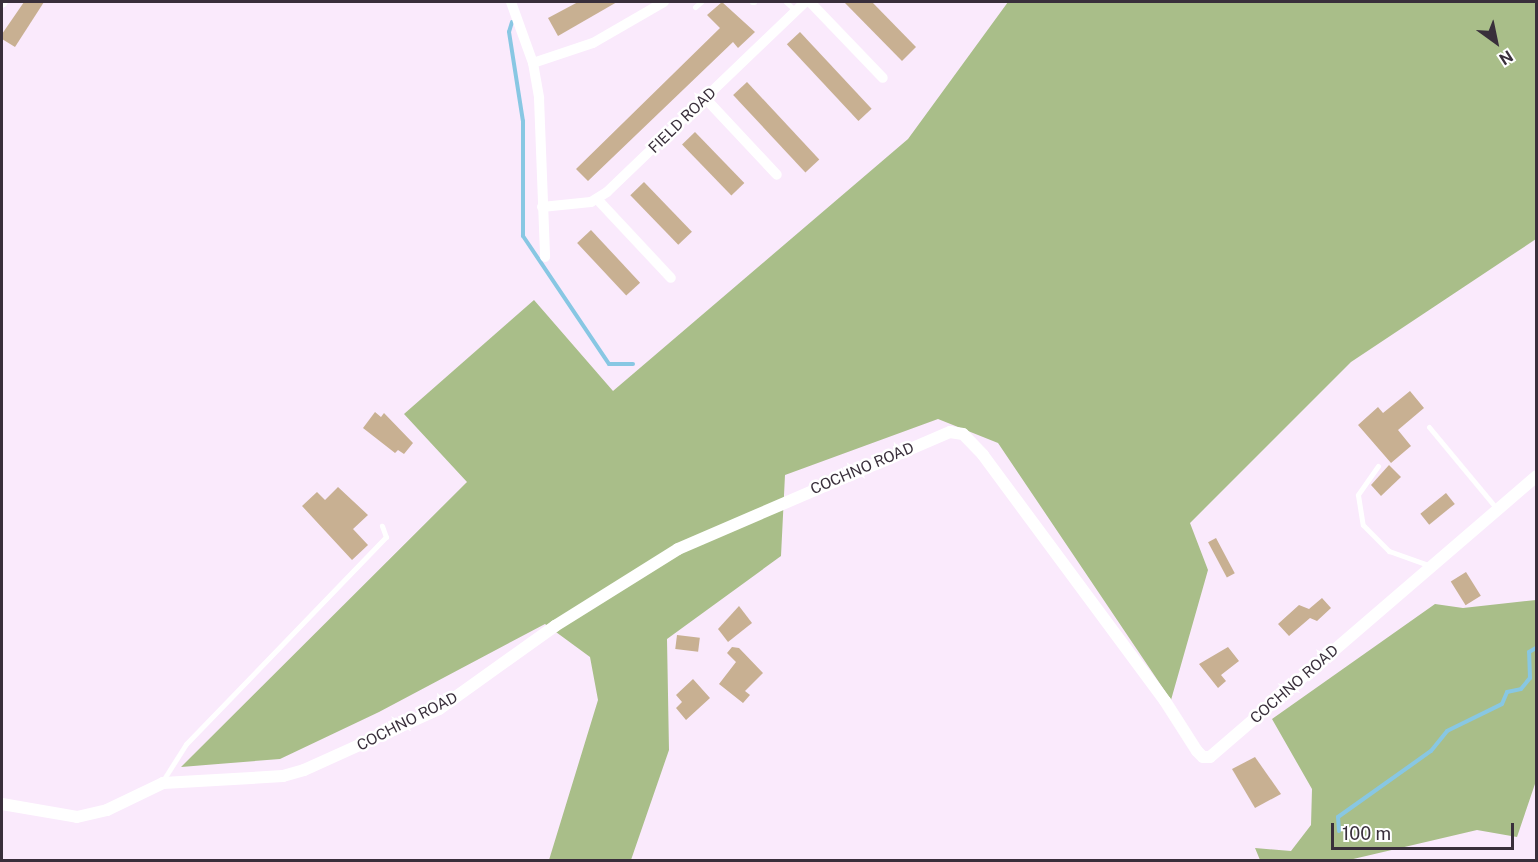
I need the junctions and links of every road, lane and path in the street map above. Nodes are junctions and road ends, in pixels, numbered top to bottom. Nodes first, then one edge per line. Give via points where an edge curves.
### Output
1 (511, 2) edge
2 (663, 2) edge
3 (701, 2) edge
4 (786, 2) edge
5 (805, 2) edge
6 (810, 2) edge
7 (695, 7) dead end
8 (796, 11) junction
9 (532, 63) junction
10 (883, 78) dead end
11 (705, 98) junction
12 (777, 175) dead end
13 (597, 200) junction
14 (543, 207) junction
15 (545, 257) dead end
16 (671, 278) dead end
17 (1430, 427) dead end
18 (1378, 466) dead end
19 (1536, 477) edge
20 (1497, 509) junction
21 (382, 526) dead end
22 (1433, 566) junction
23 (163, 783) junction
24 (2, 804) edge

1 - 9 street
2 - 9 street via 593,43
3 - 7 lane
4 - 8 lane
5 - 8 street, FIELD ROAD
6 - 10 street
8 - 11 street, FIELD ROAD
9 - 14 street via 542,128
11 - 12 street
11 - 13 street, FIELD ROAD
13 - 14 street
13 - 16 street
14 - 15 street
17 - 20 lane
18 - 22 lane via 1358,495 1363,525 1389,551
19 - 20 street, COCHNO ROAD
20 - 22 street, COCHNO ROAD
21 - 23 lane via 386,537 186,744
22 - 23 street, COCHNO ROAD via 1210,757 1203,757 983,455 963,435 950,432 678,549 555,626 439,709 400,728 283,776
23 - 24 street, COCHNO ROAD via 107,810 84,816

